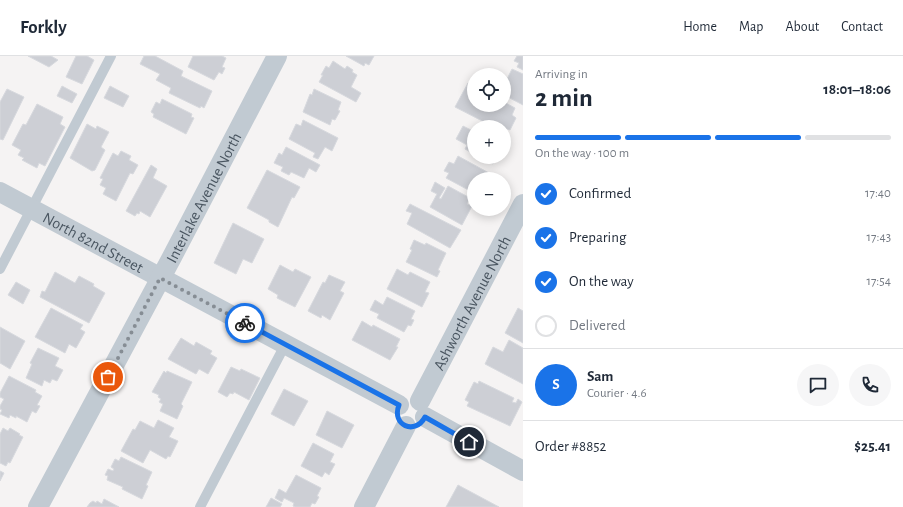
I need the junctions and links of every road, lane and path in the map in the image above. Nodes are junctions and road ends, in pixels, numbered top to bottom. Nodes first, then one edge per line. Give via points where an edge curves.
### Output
1 (111, 56) edge
2 (277, 56) edge
3 (0, 192) edge
4 (523, 204) edge
5 (31, 208) junction
6 (0, 269) edge
7 (160, 278) junction
8 (285, 345) junction
9 (399, 405) junction
10 (422, 409) junction
11 (406, 426) junction
12 (523, 471) edge
13 (38, 507) edge
14 (200, 507) edge
15 (364, 507) edge

1 - 5 lane
2 - 7 street, Interlake Avenue North
3 - 5 street, North 82nd Street
4 - 10 street, Ashworth Avenue North
5 - 6 lane
5 - 7 street, North 82nd Street
7 - 8 street, North 82nd Street
7 - 13 street, Interlake Avenue North
8 - 9 street, North 82nd Street
8 - 14 lane
9 - 10 street via 411,398
9 - 11 street via 397,415
10 - 11 street via 420,424
10 - 12 street
11 - 15 street

